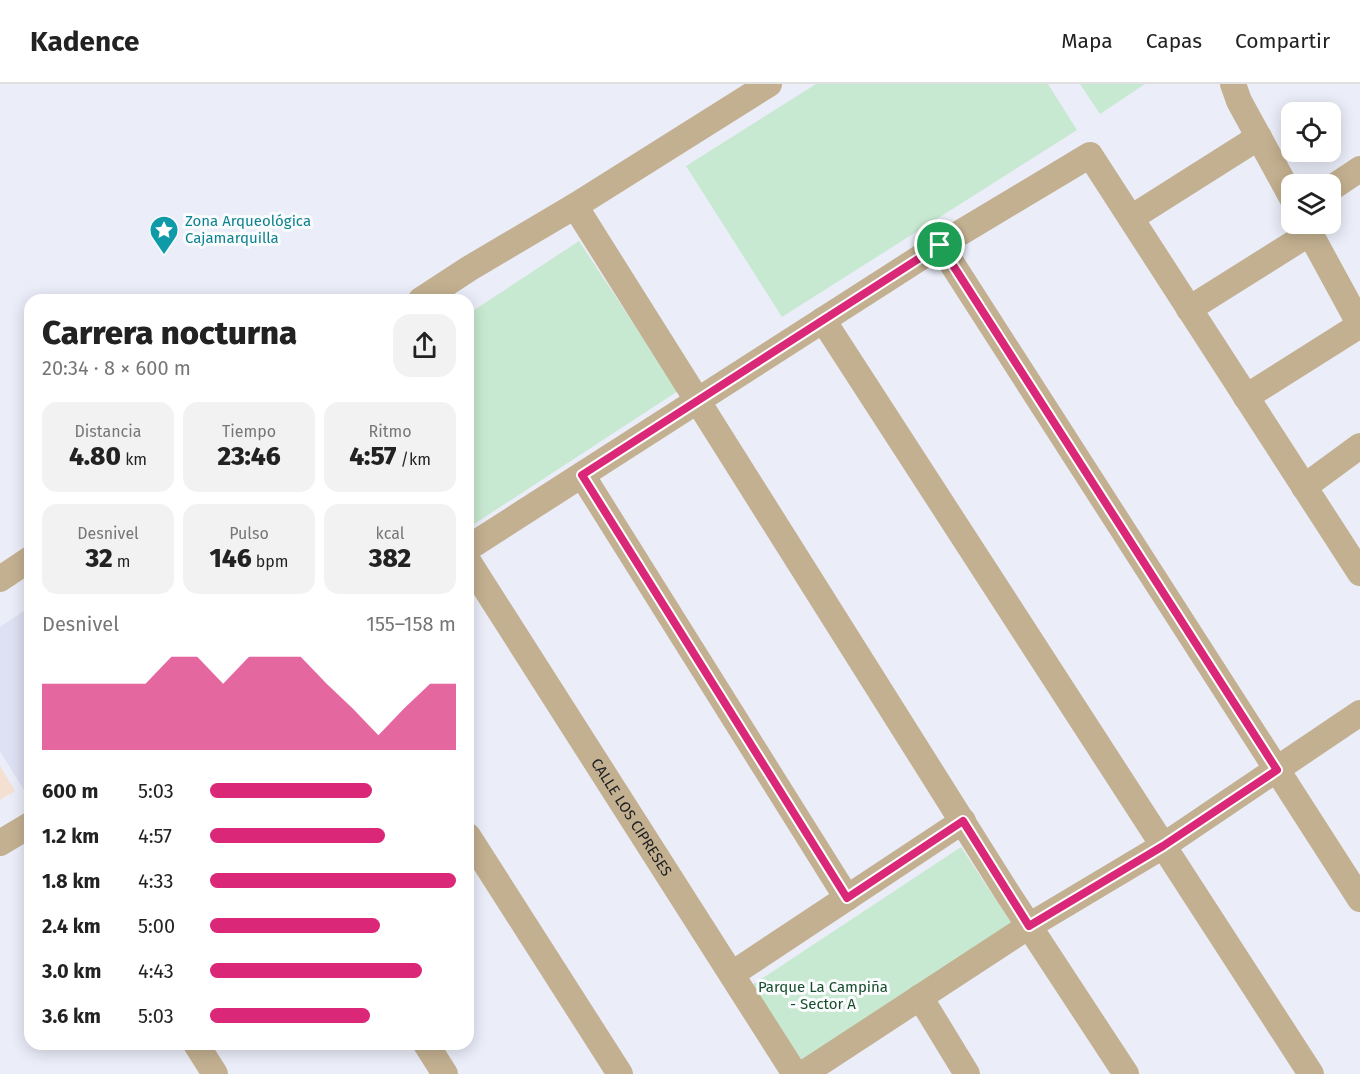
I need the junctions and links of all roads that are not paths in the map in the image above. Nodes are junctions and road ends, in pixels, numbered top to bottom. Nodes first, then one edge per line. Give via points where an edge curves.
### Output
1 (769, 84) edge
2 (1233, 84) edge
3 (1259, 137) junction
4 (1360, 169) edge
5 (1281, 178) edge
6 (1341, 182) edge
7 (575, 206) junction
8 (1131, 218) junction
9 (1299, 234) edge
10 (1311, 234) edge
11 (940, 245) junction
12 (431, 294) edge
13 (1189, 309) junction
14 (823, 320) junction
15 (1359, 320) edge
16 (1246, 397) junction
17 (698, 400) junction
18 (1360, 447) edge
19 (582, 475) junction
20 (1304, 488) junction
21 (474, 544) edge
22 (24, 563) edge
23 (474, 570) edge
24 (1360, 573) edge
25 (0, 579) edge
26 (1360, 713) edge
27 (1277, 770) junction
28 (963, 821) junction
29 (24, 829) edge
30 (0, 843) edge
31 (474, 845) edge
32 (1163, 846) junction
33 (1353, 872) edge
34 (847, 898) junction
35 (1360, 899) edge
36 (1029, 926) junction
37 (732, 974) junction
38 (920, 998) junction
39 (200, 1050) edge
40 (430, 1050) edge
41 (215, 1074) edge
42 (445, 1074) edge
43 (620, 1074) edge
44 (795, 1074) edge
45 (803, 1074) edge
46 (967, 1074) edge
47 (1126, 1074) edge
48 (1311, 1074) edge

1 - 7 street
2 - 3 street
3 - 5 street
3 - 8 street
4 - 6 street
7 - 12 street
7 - 17 street
8 - 11 street via 1090,155
8 - 13 street
9 - 13 street
10 - 15 street
11 - 14 street
11 - 27 street
13 - 16 street
14 - 17 street
14 - 32 street
15 - 16 street
16 - 20 street
17 - 19 street
17 - 28 street
18 - 20 street
19 - 21 street
19 - 34 street
20 - 24 street
22 - 25 street
23 - 37 street, CALLE LOS CIPRESES
26 - 27 street
27 - 32 street
27 - 33 street
28 - 34 street
28 - 36 street
29 - 30 street
31 - 43 street
32 - 36 street
32 - 48 street
33 - 35 street
34 - 37 street
36 - 38 street
36 - 47 street
37 - 44 street, CALLE LOS CIPRESES
38 - 45 street
38 - 46 street
39 - 41 street
40 - 42 street

